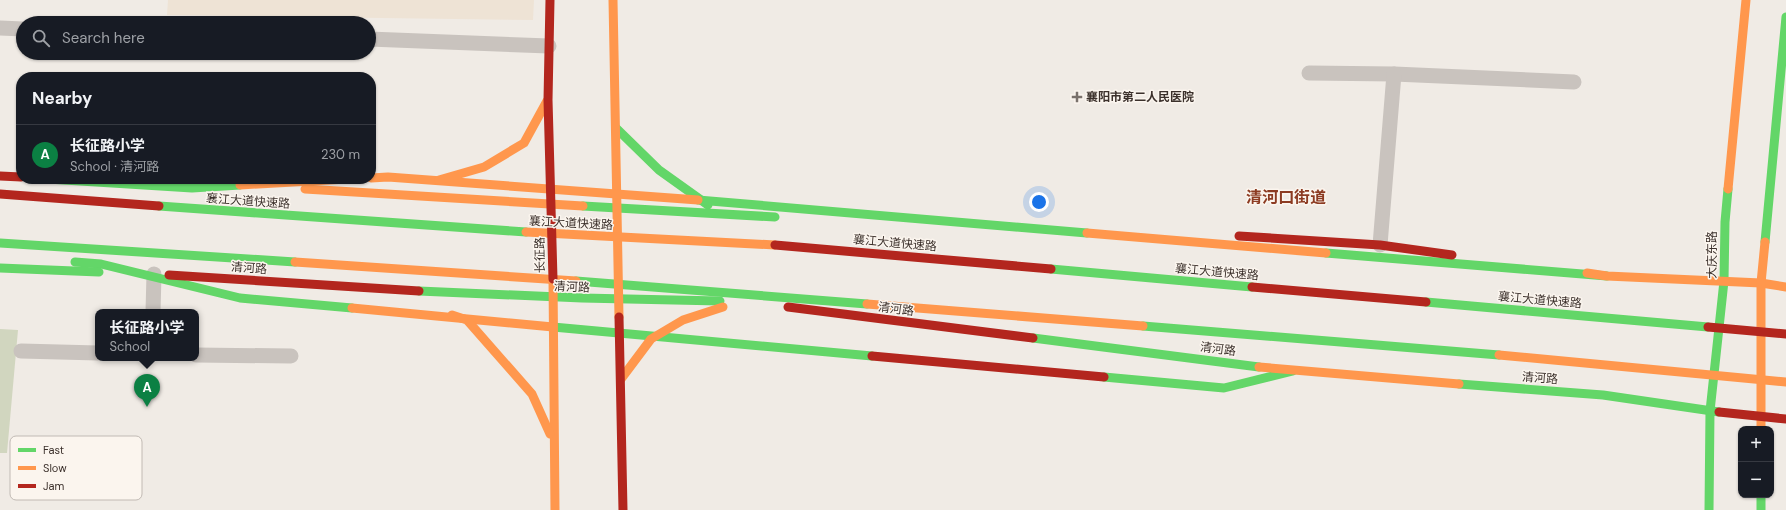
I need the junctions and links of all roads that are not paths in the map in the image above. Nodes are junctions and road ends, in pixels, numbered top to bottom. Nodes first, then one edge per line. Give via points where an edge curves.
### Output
1 (550, 0) edge
2 (613, 0) edge
3 (1746, 0) edge
4 (1786, 17) edge
5 (0, 28) edge
6 (16, 29) edge
7 (376, 39) edge
8 (549, 46) junction
9 (1309, 73) dead end
10 (1394, 74) junction
11 (1574, 82) dead end
12 (548, 100) junction
13 (616, 128) junction
14 (7, 167) dead end
15 (16, 168) edge
16 (0, 176) edge
17 (16, 177) edge
18 (376, 177) edge
19 (128, 184) edge
20 (242, 184) edge
21 (261, 184) edge
22 (0, 194) edge
23 (390, 195) junction
24 (552, 203) junction
25 (617, 206) junction
26 (720, 214) junction
27 (0, 243) edge
28 (1380, 245) junction
29 (62, 261) dead end
30 (0, 268) edge
31 (154, 274) junction
32 (1607, 276) junction
33 (1724, 281) junction
34 (1761, 283) junction
35 (1786, 287) edge
36 (373, 289) junction
37 (553, 298) junction
38 (402, 299) dead end
39 (620, 300) junction
40 (740, 301) junction
41 (424, 306) dead end
42 (153, 309) edge
43 (1786, 334) edge
44 (20, 351) dead end
45 (95, 353) edge
46 (199, 355) edge
47 (291, 356) dead end
48 (1293, 371) junction
49 (621, 379) junction
50 (1786, 382) edge
51 (1710, 411) junction
52 (1762, 417) junction
53 (1786, 419) edge
54 (1761, 426) edge
55 (554, 440) junction
56 (1761, 498) edge
57 (555, 510) edge
58 (624, 510) edge
59 (1709, 510) edge
60 (1761, 510) edge

1 - 8 main road, 长征路
2 - 13 main road
3 - 33 main road, 大庆东路 via 1724,222
4 - 34 main road
5 - 6 lane
7 - 8 lane
8 - 12 main road, 长征路
9 - 10 lane
10 - 11 lane
10 - 28 lane
12 - 23 main road via 524,143 484,167
12 - 24 main road, 长征路
13 - 25 main road
13 - 26 main road via 659,170
14 - 15 main road
16 - 17 main road
18 - 32 main road via 388,176 644,196
19 - 21 main road via 192,188
20 - 23 main road
22 - 43 main road, 襄江大道快速路 via 462,229 791,246
23 - 24 main road
24 - 25 main road
24 - 37 main road, 长征路
25 - 26 main road
25 - 39 main road
26 - 28 main road
27 - 50 main road via 542,278 1467,352
28 - 32 main road
29 - 48 main road via 101,264 240,298 1224,388
30 - 31 main road, 清河路
31 - 36 main road, 清河路
31 - 42 lane
32 - 33 main road
33 - 34 main road
33 - 51 main road, 大庆东路
34 - 35 main road
34 - 52 main road
36 - 37 main road, 清河路
36 - 38 main road
37 - 39 main road, 清河路
37 - 55 main road, 长征路
39 - 40 main road, 清河路
39 - 49 main road
40 - 48 main road, 清河路
40 - 49 main road via 683,320 651,340
41 - 55 main road via 467,320 532,394
44 - 45 lane
46 - 47 lane
48 - 51 main road, 清河路 via 1603,395
49 - 58 main road
51 - 52 main road, 清河路
51 - 59 main road, 大庆东路
52 - 53 main road, 清河路
52 - 54 main road
55 - 57 main road, 长征路
56 - 60 main road

